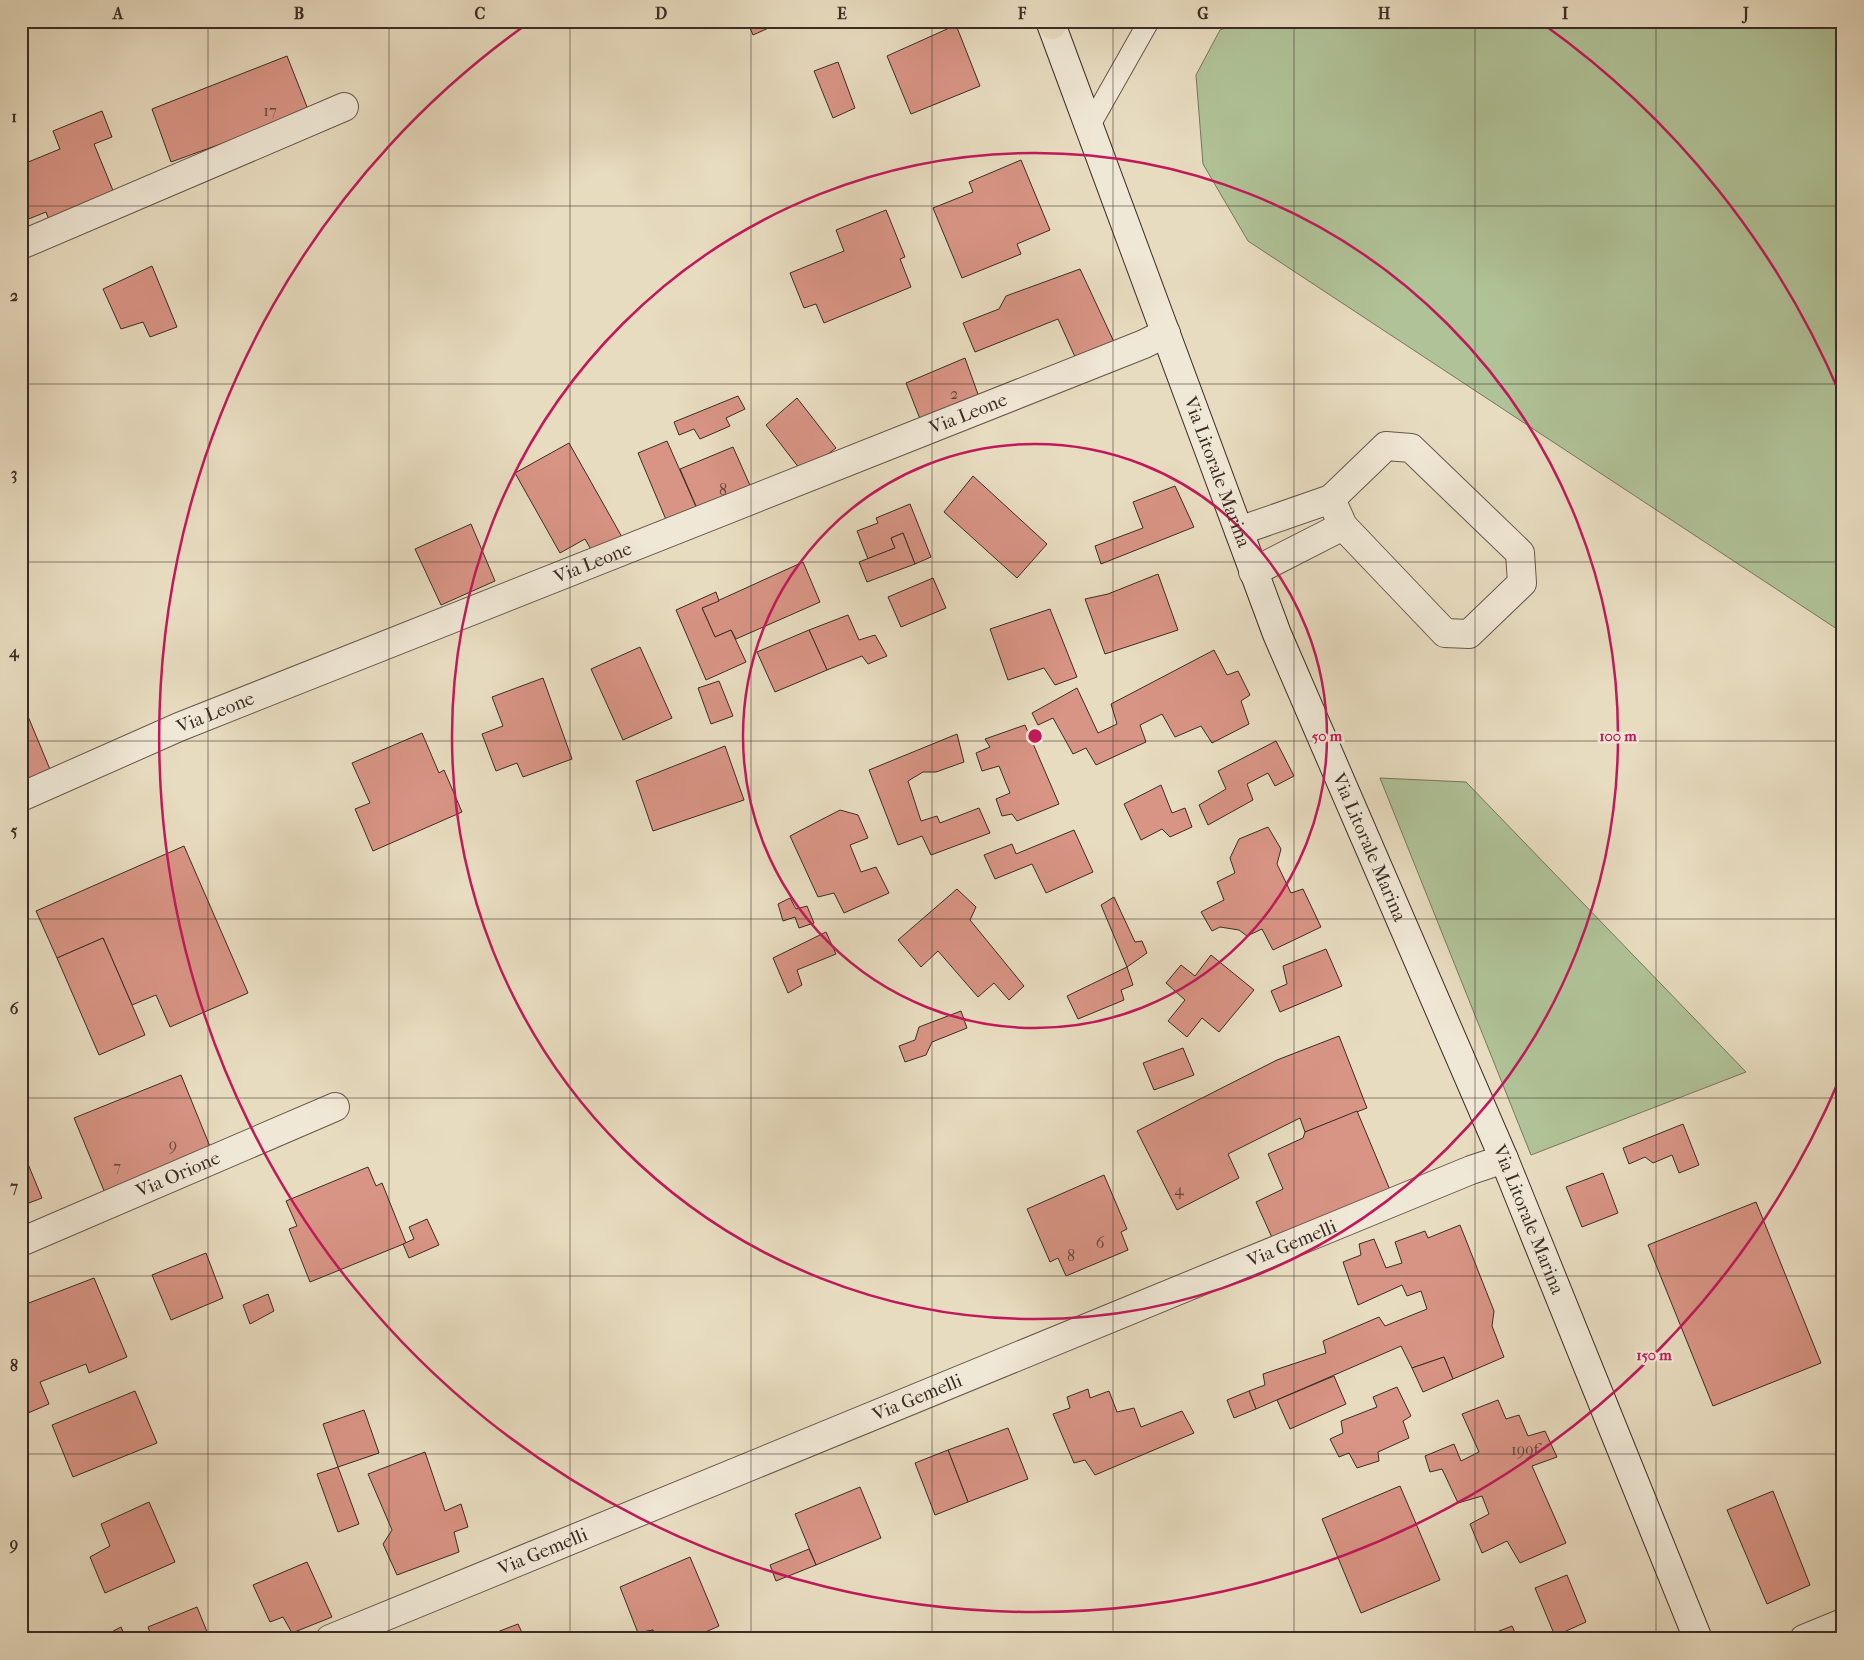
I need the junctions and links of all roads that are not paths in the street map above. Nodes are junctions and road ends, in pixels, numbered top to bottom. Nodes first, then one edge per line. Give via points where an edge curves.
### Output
1 (1149, 21) edge
2 (1051, 23) edge
3 (344, 107) dead end
4 (1089, 127) junction
5 (21, 245) edge
6 (1166, 333) junction
7 (1331, 499) junction
8 (1343, 526) junction
9 (1239, 531) junction
10 (1253, 572) junction
11 (21, 797) edge
12 (335, 1107) dead end
13 (1504, 1159) junction
14 (21, 1242) edge
15 (1843, 1623) edge
16 (330, 1639) edge
17 (1698, 1639) edge
18 (1804, 1639) edge

1 - 4 lane
2 - 4 street, Via Litorale Marina
3 - 5 street
4 - 6 street, Via Litorale Marina
6 - 9 street, Via Litorale Marina
6 - 11 street, Via Leone via 179,727
7 - 8 street
7 - 8 street via 1386,446 1411,448 1520,553 1522,583 1469,634 1445,633
7 - 9 street
8 - 10 street
9 - 10 street, Via Litorale Marina
10 - 13 street, Via Litorale Marina
12 - 14 street, Via Orione
13 - 16 street, Via Gemelli via 1462,1173
13 - 17 street, Via Litorale Marina
15 - 18 street

